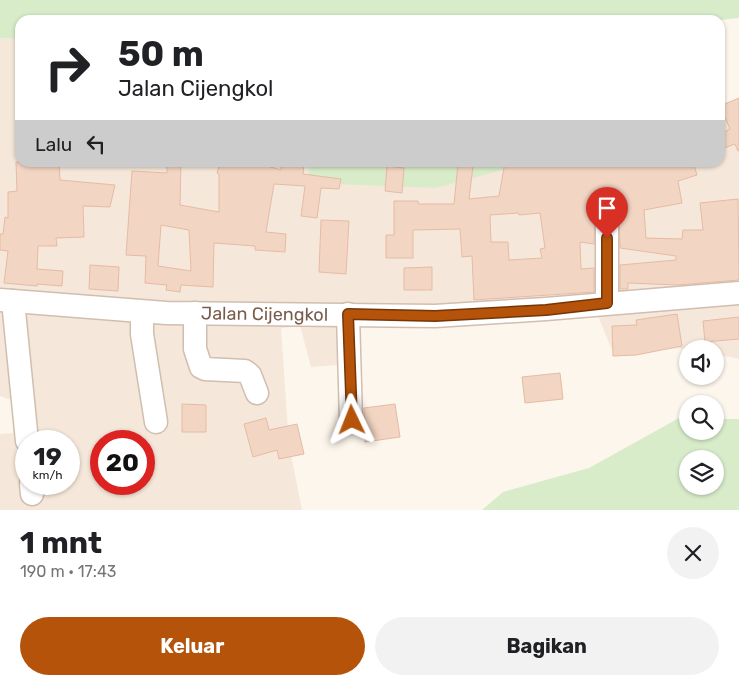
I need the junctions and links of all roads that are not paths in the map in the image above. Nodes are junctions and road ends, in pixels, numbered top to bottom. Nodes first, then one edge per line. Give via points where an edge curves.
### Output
1 (607, 222) dead end
2 (739, 293) edge
3 (7, 301) edge
4 (607, 303) junction
5 (142, 312) junction
6 (195, 312) junction
7 (348, 314) junction
8 (257, 393) dead end
9 (352, 420) dead end
10 (156, 422) dead end
11 (25, 430) edge

1 - 4 street
2 - 4 street, Jalan Cijengkol
3 - 5 street, Jalan Cijengkol
3 - 11 street
4 - 7 street, Jalan Cijengkol via 435,316
5 - 6 street, Jalan Cijengkol
5 - 10 street via 142,334
6 - 7 street, Jalan Cijengkol
6 - 8 street via 194,349 201,367 245,371
7 - 9 street

